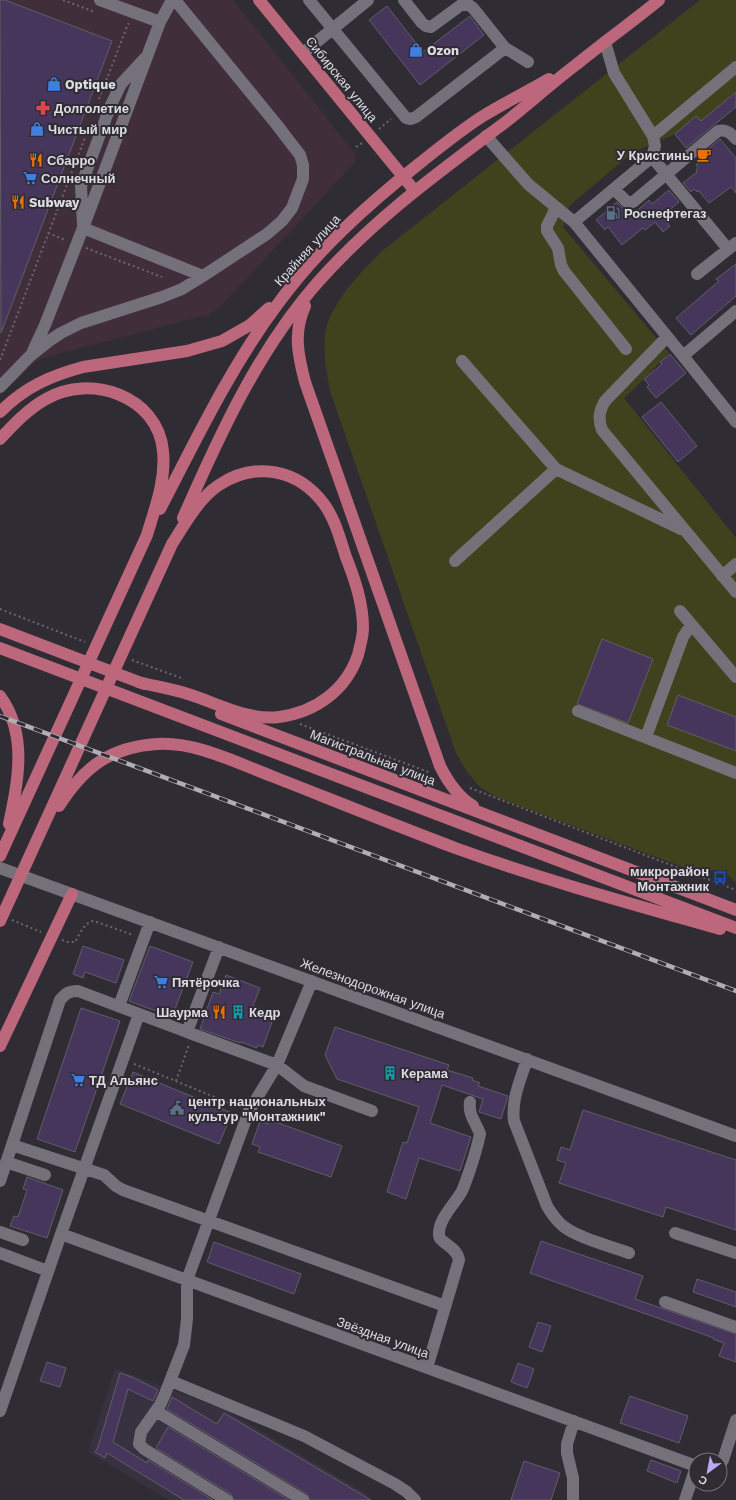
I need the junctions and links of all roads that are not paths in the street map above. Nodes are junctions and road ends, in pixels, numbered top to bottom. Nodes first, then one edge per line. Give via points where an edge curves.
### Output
1 (100, 0) edge
2 (172, 0) edge
3 (175, 0) edge
4 (259, 0) edge
5 (309, 0) edge
6 (368, 0) edge
7 (404, 0) edge
8 (659, 0) edge
9 (160, 22) junction
10 (332, 29) junction
11 (605, 42) junction
12 (505, 48) junction
13 (303, 54) junction
14 (148, 55) junction
15 (528, 62) dead end
16 (574, 65) junction
17 (736, 67) edge
18 (486, 136) junction
19 (653, 136) junction
20 (736, 139) edge
21 (652, 157) junction
22 (666, 174) junction
23 (403, 176) junction
24 (614, 188) junction
25 (414, 190) junction
26 (556, 208) junction
27 (574, 222) junction
28 (83, 228) junction
29 (732, 246) edge
30 (306, 269) junction
31 (697, 274) dead end
32 (203, 276) junction
33 (318, 282) junction
34 (736, 311) edge
35 (667, 337) junction
36 (626, 350) dead end
37 (30, 356) junction
38 (683, 356) junction
39 (462, 360) dead end
40 (0, 387) edge
41 (0, 412) edge
42 (736, 422) edge
43 (0, 439) edge
44 (556, 468) junction
45 (685, 530) junction
46 (148, 535) junction
47 (172, 544) junction
48 (455, 561) dead end
49 (736, 564) edge
50 (722, 576) junction
51 (736, 592) edge
52 (680, 611) dead end
53 (0, 623) edge
54 (693, 626) junction
55 (0, 629) edge
56 (0, 648) edge
57 (71, 656) junction
58 (736, 677) edge
59 (138, 682) junction
60 (0, 696) edge
61 (578, 711) dead end
62 (646, 737) junction
63 (736, 773) edge
64 (488, 816) junction
65 (37, 840) junction
66 (2, 851) edge
67 (0, 868) edge
68 (72, 894) junction
69 (736, 910) edge
70 (3, 920) edge
71 (148, 926) junction
72 (736, 928) edge
73 (736, 934) edge
74 (219, 947) junction
75 (312, 981) junction
76 (119, 1006) junction
77 (139, 1014) junction
78 (190, 1033) junction
79 (0, 1046) edge
80 (527, 1059) junction
81 (276, 1065) junction
82 (470, 1102) dead end
83 (372, 1111) dead end
84 (736, 1136) edge
85 (12, 1145) junction
86 (6, 1162) junction
87 (84, 1168) junction
88 (45, 1176) dead end
89 (0, 1181) edge
90 (209, 1221) junction
91 (0, 1232) edge
92 (675, 1233) dead end
93 (61, 1234) junction
94 (23, 1240) dead end
95 (0, 1253) edge
96 (629, 1253) dead end
97 (736, 1253) edge
98 (48, 1271) junction
99 (187, 1280) junction
100 (665, 1302) dead end
101 (445, 1306) junction
102 (736, 1327) edge
103 (427, 1368) junction
104 (171, 1381) junction
105 (0, 1411) edge
106 (156, 1411) junction
107 (736, 1420) edge
108 (574, 1422) junction
109 (726, 1452) edge
110 (688, 1463) edge
111 (227, 1500) edge
112 (303, 1500) edge
113 (415, 1500) edge
114 (573, 1500) edge

1 - 9 street
2 - 9 street
3 - 32 street via 277,125 300,155 303,165 301,186 288,215 267,234
4 - 13 main road, Сибирская улица
5 - 10 street
6 - 10 street
7 - 12 street via 422,23 431,27 461,5 469,5
8 - 11 main road, Крайняя улица
9 - 14 street
10 - 12 street via 402,114 411,119
10 - 13 street
11 - 16 main road, Крайняя улица
11 - 19 street via 614,73
12 - 15 street
13 - 23 main road, Сибирская улица
14 - 28 street
14 - 28 street via 121,84 110,107 80,192
16 - 18 main road, Крайняя улица
16 - 23 main road, Крайняя улица via 484,116 448,140
17 - 19 street
18 - 25 main road, Крайняя улица
18 - 26 street via 528,184
19 - 21 street via 655,146
20 - 22 street via 728,132 718,131
21 - 22 street
21 - 24 street
22 - 24 street via 630,203
22 - 29 street
23 - 25 main road, Сибирская улица
23 - 30 main road, Крайняя улица via 344,228
24 - 27 street
25 - 33 main road, Крайняя улица via 357,241
26 - 27 street
26 - 36 street via 547,226 558,248 561,265
27 - 35 street
28 - 32 street
28 - 37 street
29 - 31 street
30 - 41 main road via 264,313 250,325 222,341 187,351 83,367 56,375 34,384
30 - 46 main road, Крайняя улица via 264,323 228,382
32 - 37 street via 162,297 81,323 49,340
33 - 47 main road, Крайняя улица via 275,340 245,389 208,462
33 - 64 main road via 304,307 297,331 304,376 440,766 456,792
34 - 38 street
35 - 38 street
35 - 45 street via 605,401 600,412 600,424 602,430
37 - 40 street
38 - 42 street
39 - 44 street
43 - 46 main road via 18,420 46,398 82,387 108,390 143,409 160,436 164,467
44 - 45 street
44 - 48 street
45 - 50 street
46 - 66 main road
47 - 59 main road via 193,512 217,486 232,477 246,472 273,472 287,475 300,482 324,504 333,519 359,593 363,629 360,647 355,663 334,693 296,714 256,716 187,694
47 - 65 main road
49 - 50 street
50 - 51 street
52 - 54 street
53 - 57 main road via 33,636
54 - 58 street
54 - 62 street via 682,637
55 - 57 main road, Магистральная улица
56 - 72 main road
57 - 59 main road, Магистральная улица
59 - 64 main road, Магистральная улица
60 - 66 main road via 14,724 20,758 15,797
61 - 62 street
62 - 63 street
64 - 69 main road, Магистральная улица
65 - 70 main road
65 - 73 main road via 66,794 89,768 114,752 159,743 181,745 225,758 458,849 575,888
67 - 68 street, Железнодорожная улица
68 - 71 street, Железнодорожная улица
68 - 79 main road
71 - 74 street, Железнодорожная улица
71 - 76 street
74 - 75 street, Железнодорожная улица
74 - 78 street
75 - 80 street, Железнодорожная улица
75 - 81 street
76 - 77 street
76 - 85 street via 78,991 71,991 60,1000
77 - 78 street
77 - 87 street
78 - 81 street
80 - 84 street, Железнодорожная улица
80 - 96 street via 515,1097 514,1121 547,1206 568,1230
81 - 83 street via 304,1086
81 - 90 street via 249,1111
82 - 101 street via 470,1115 478,1128 479,1139 462,1189 446,1214 439,1233 441,1240 458,1254 459,1260
85 - 86 street
85 - 87 street
86 - 88 street
86 - 89 street
87 - 90 street via 104,1175 124,1190
87 - 93 street
90 - 99 street
90 - 101 street
91 - 94 street
92 - 97 street
93 - 98 street
93 - 99 street, Звёздная улица
95 - 98 street
98 - 105 street
99 - 103 street, Звёздная улица
99 - 104 street via 186,1334
100 - 102 street
101 - 103 street
103 - 108 street, Звёздная улица
104 - 106 street
104 - 113 street via 304,1436 395,1484
106 - 111 street via 142,1432 140,1444 144,1449
106 - 112 street
107 - 109 street
108 - 110 street, Звёздная улица
108 - 114 street via 567,1444 573,1478

